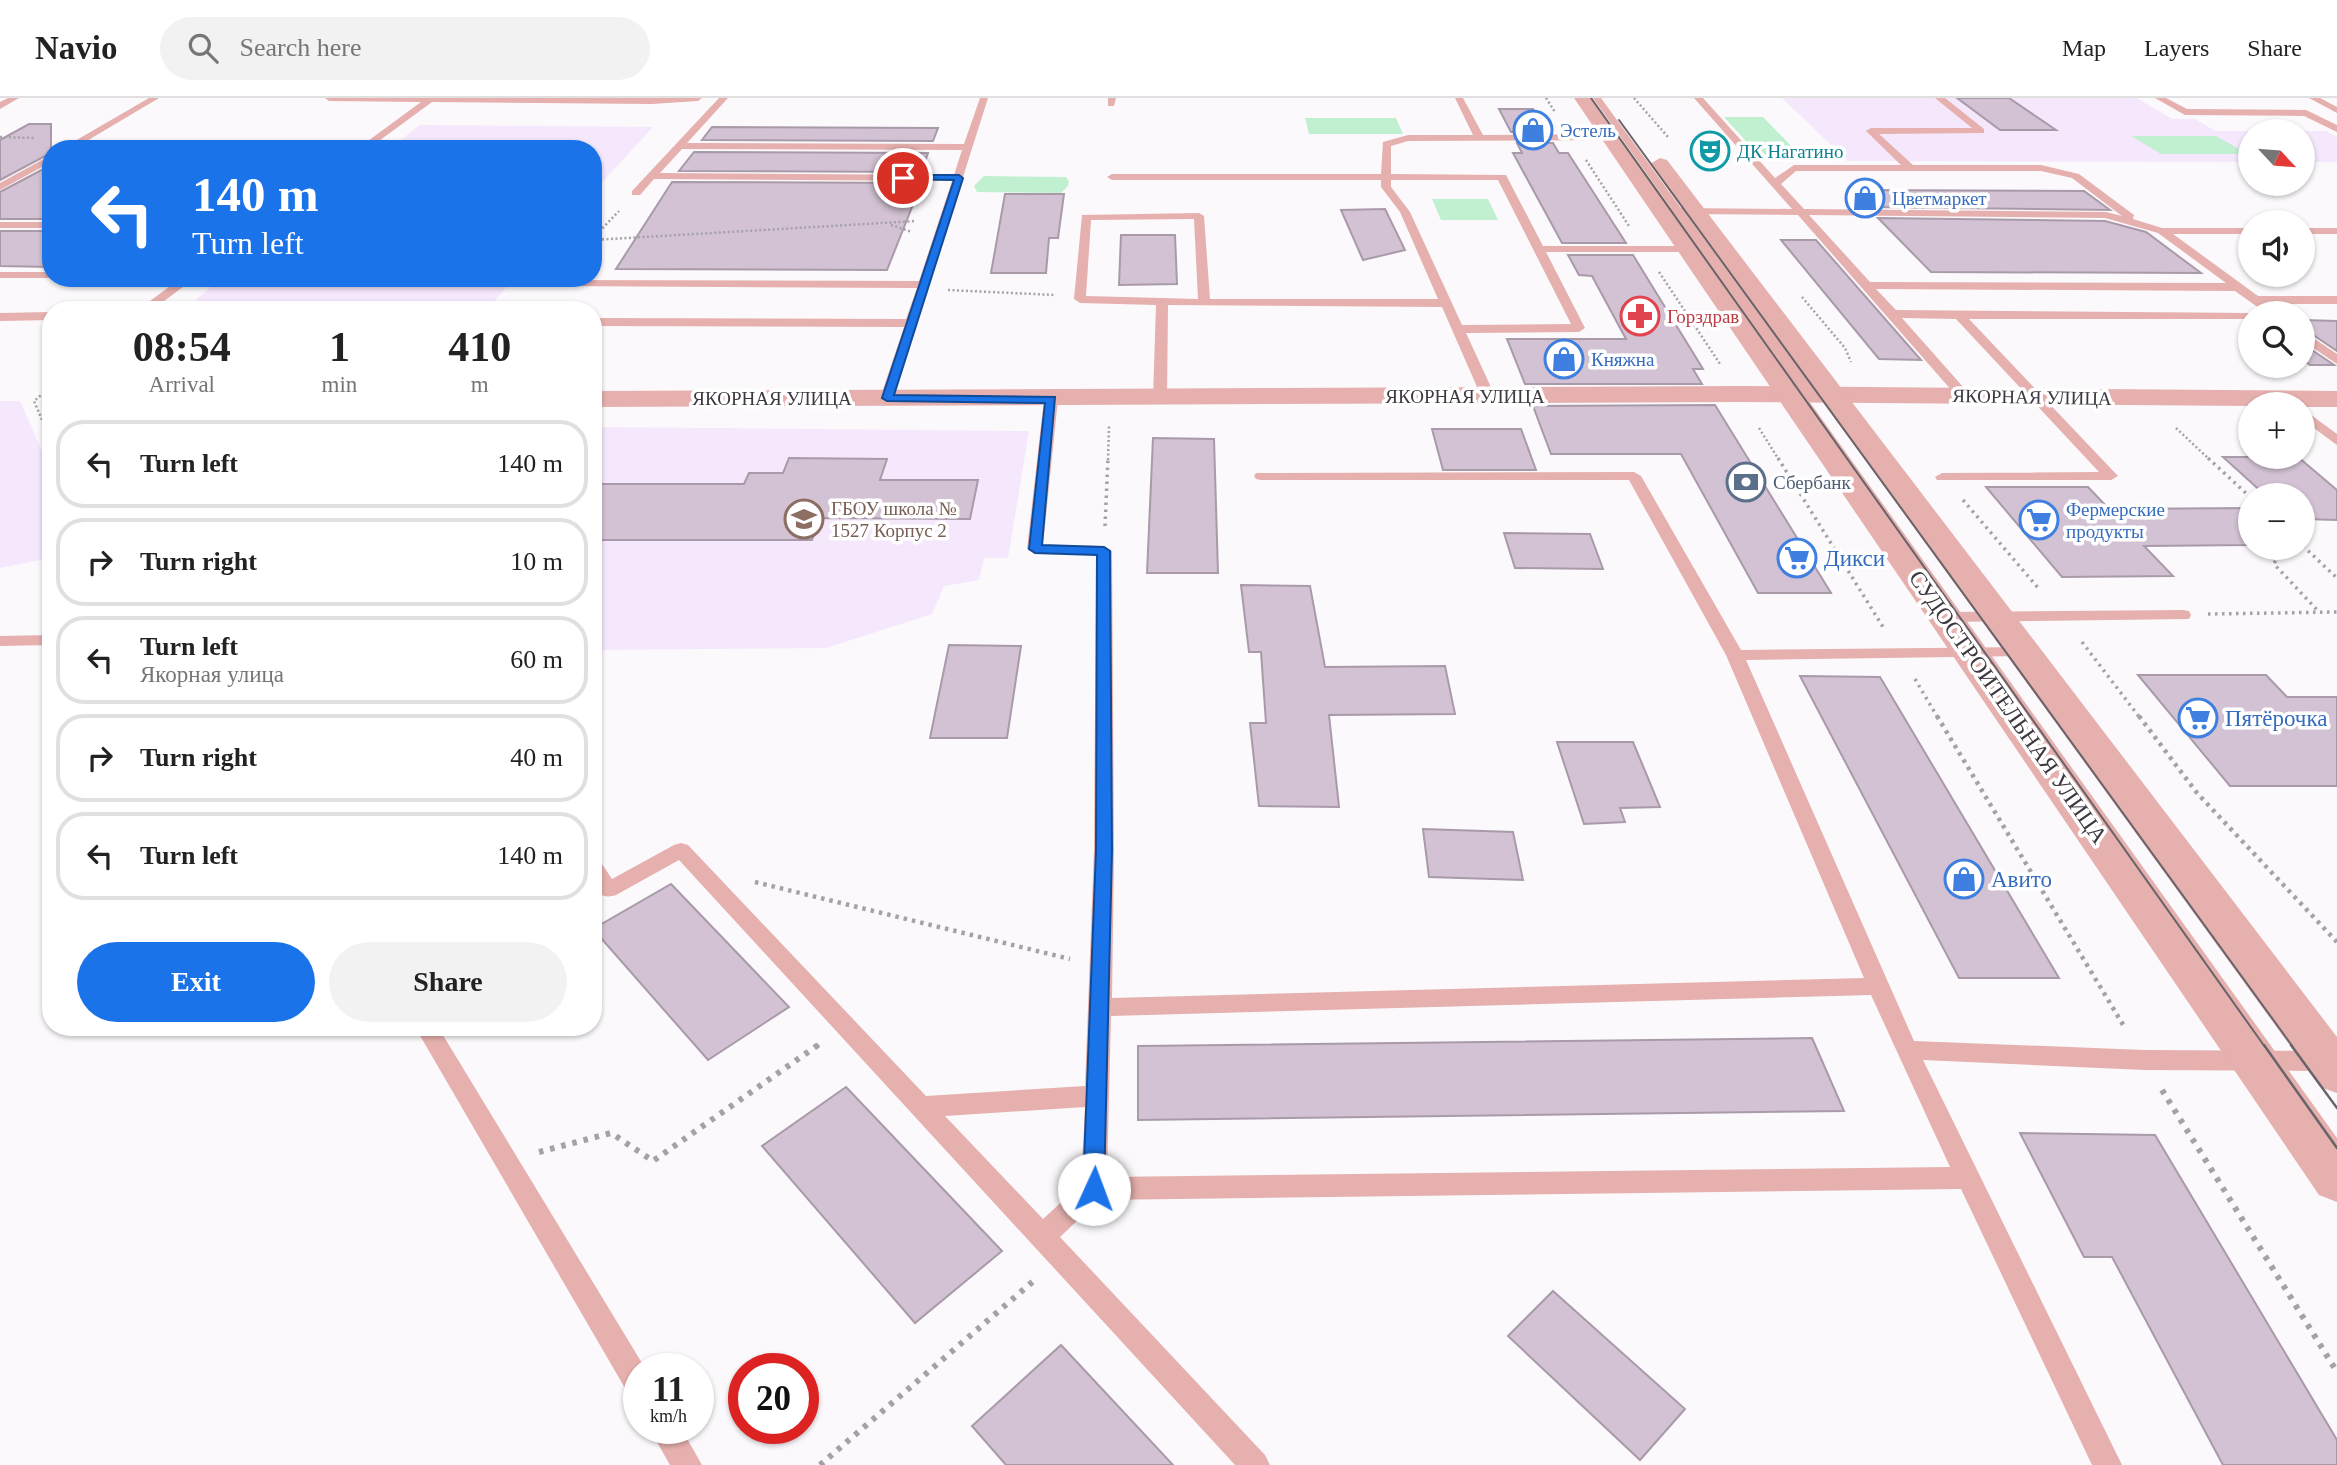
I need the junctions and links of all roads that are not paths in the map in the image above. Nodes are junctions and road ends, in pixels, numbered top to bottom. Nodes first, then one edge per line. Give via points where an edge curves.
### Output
1 (15, 98) edge
2 (155, 98) edge
3 (329, 98) edge
4 (698, 98) edge
5 (724, 98) edge
6 (984, 98) edge
7 (1459, 98) edge
8 (1583, 98) edge
9 (1597, 98) edge
10 (1611, 98) edge
11 (1698, 98) edge
12 (1939, 98) edge
13 (2160, 98) edge
14 (2312, 98) edge
15 (429, 99) edge
16 (0, 106) edge
17 (2337, 110) edge
18 (2337, 129) edge
19 (1479, 137) junction
20 (1610, 137) junction
21 (82, 140) edge
22 (374, 140) edge
23 (679, 146) junction
24 (968, 147) junction
25 (42, 163) edge
26 (1910, 168) junction
27 (29, 170) junction
28 (42, 170) edge
29 (651, 176) junction
30 (1112, 177) dead end
31 (1386, 177) junction
32 (959, 178) junction
33 (1774, 184) junction
34 (0, 187) edge
35 (636, 193) road end
36 (1678, 211) junction
37 (1799, 212) junction
38 (2139, 224) junction
39 (0, 225) edge
40 (42, 225) edge
41 (2162, 231) junction
42 (2238, 231) edge
43 (2315, 231) edge
44 (2337, 231) edge
45 (1540, 248) junction
46 (1689, 249) junction
47 (0, 275) edge
48 (42, 275) edge
49 (602, 284) edge
50 (1868, 285) junction
51 (2237, 286) junction
52 (176, 287) edge
53 (924, 287) junction
54 (2255, 300) joint
55 (2337, 300) edge
56 (157, 301) edge
57 (1161, 302) junction
58 (1204, 303) junction
59 (1446, 303) junction
60 (1894, 314) junction
61 (1959, 315) junction
62 (2238, 315) edge
63 (42, 316) edge
64 (0, 317) edge
65 (602, 323) edge
66 (912, 323) junction
67 (1458, 329) junction
68 (2315, 344) edge
69 (2337, 360) edge
70 (1810, 394) junction
71 (1488, 396) junction
72 (1965, 397) junction
73 (2035, 397) junction
74 (887, 398) junction
75 (1160, 398) junction
76 (2337, 398) edge
77 (602, 399) edge
78 (1051, 400) junction
79 (2315, 402) edge
80 (2238, 403) edge
81 (2315, 423) edge
82 (2337, 441) edge
83 (1261, 476) dead end
84 (1942, 477) road end
85 (2183, 615) road end
86 (1997, 616) junction
87 (1945, 617) junction
88 (42, 640) edge
89 (0, 641) edge
90 (1969, 651) junction
91 (2023, 651) junction
92 (1735, 655) junction
93 (602, 880) edge
94 (1878, 986) junction
95 (1100, 1007) junction
96 (431, 1036) edge
97 (1906, 1050) junction
98 (2255, 1060) junction
99 (2332, 1067) edge
100 (1097, 1096) junction
101 (919, 1107) junction
102 (2323, 1140) edge
103 (1967, 1178) junction
104 (2337, 1179) edge
105 (1094, 1189) junction
106 (1041, 1238) junction
107 (623, 1358) edge
108 (674, 1444) edge
109 (687, 1465) edge
110 (1255, 1465) edge
111 (2107, 1465) edge

1 - 16 lane
2 - 21 lane
3 - 15 lane
4 - 15 lane
5 - 23 lane
6 - 24 lane
7 - 19 lane
8 - 20 street, СУДОСТРОИТЕЛЬНАЯ УЛИЦА
9 - 36 lane
10 - 36 street, СУДОСТРОИТЕЛЬНАЯ УЛИЦА
11 - 33 lane
12 - 26 lane via 1980,131 1871,131
13 - 18 lane via 2185,113 2306,113
14 - 17 lane
15 - 22 lane
19 - 20 lane
19 - 31 lane via 1392,140 1386,144
20 - 36 street, СУДОСТРОИТЕЛЬНАЯ УЛИЦА
23 - 24 lane
23 - 29 lane
24 - 32 lane
25 - 27 lane
26 - 33 lane via 1794,168
26 - 38 lane via 2041,167 2076,176
27 - 28 lane
27 - 34 lane
29 - 32 lane
29 - 35 lane
30 - 31 lane
31 - 45 lane via 1502,177
31 - 59 lane via 1386,187 1405,212
32 - 53 lane
33 - 37 lane
36 - 37 lane
36 - 46 street, СУДОСТРОИТЕЛЬНАЯ УЛИЦА
36 - 70 street, СУДОСТРОИТЕЛЬНАЯ УЛИЦА
37 - 38 lane via 2106,215
37 - 50 lane
38 - 41 lane
39 - 40 lane
41 - 42 lane
41 - 51 lane
43 - 44 lane
45 - 46 lane
45 - 67 lane via 1579,328
46 - 70 street, СУДОСТРОИТЕЛЬНАЯ УЛИЦА
47 - 48 lane
49 - 53 lane
50 - 51 lane
50 - 60 lane
51 - 54 lane
52 - 56 lane
53 - 66 lane
54 - 55 lane
57 - 58 lane
57 - 58 lane via 1080,299 1086,217 1199,216
57 - 75 lane
58 - 59 lane
59 - 67 lane
60 - 61 lane
60 - 72 lane
61 - 62 lane
61 - 73 lane
63 - 64 lane
65 - 66 lane
66 - 74 lane
67 - 71 lane
68 - 69 lane
70 - 71 street, ЯКОРНАЯ УЛИЦА
70 - 72 street, ЯКОРНАЯ УЛИЦА
70 - 86 street, СУДОСТРОИТЕЛЬНАЯ УЛИЦА
70 - 87 street, СУДОСТРОИТЕЛЬНАЯ УЛИЦА
71 - 75 street, ЯКОРНАЯ УЛИЦА
72 - 73 street, ЯКОРНАЯ УЛИЦА
73 - 80 street, ЯКОРНАЯ УЛИЦА
73 - 84 lane via 2111,477
74 - 77 street, ЯКОРНАЯ УЛИЦА
74 - 78 street, ЯКОРНАЯ УЛИЦА
75 - 78 street, ЯКОРНАЯ УЛИЦА
76 - 79 street, ЯКОРНАЯ УЛИЦА
78 - 95 lane via 1035,549 1104,551
81 - 82 lane
83 - 92 lane via 1634,476
85 - 86 lane
86 - 87 lane
86 - 91 street, СУДОСТРОИТЕЛЬНАЯ УЛИЦА
87 - 90 street, СУДОСТРОИТЕЛЬНАЯ УЛИЦА
88 - 89 lane
90 - 91 lane
90 - 92 lane
90 - 98 street, СУДОСТРОИТЕЛЬНАЯ УЛИЦА
91 - 99 street, СУДОСТРОИТЕЛЬНАЯ УЛИЦА
92 - 94 lane
93 - 101 lane via 609,890 681,850
94 - 95 lane
94 - 97 lane
95 - 100 lane
96 - 107 lane
97 - 98 lane
97 - 103 lane
98 - 99 lane
98 - 102 street, СУДОСТРОИТЕЛЬНАЯ УЛИЦА
100 - 101 lane
100 - 105 lane
101 - 106 lane
102 - 104 street, СУДОСТРОИТЕЛЬНАЯ УЛИЦА
103 - 105 lane
103 - 111 lane
105 - 106 lane
106 - 110 lane
108 - 109 lane

